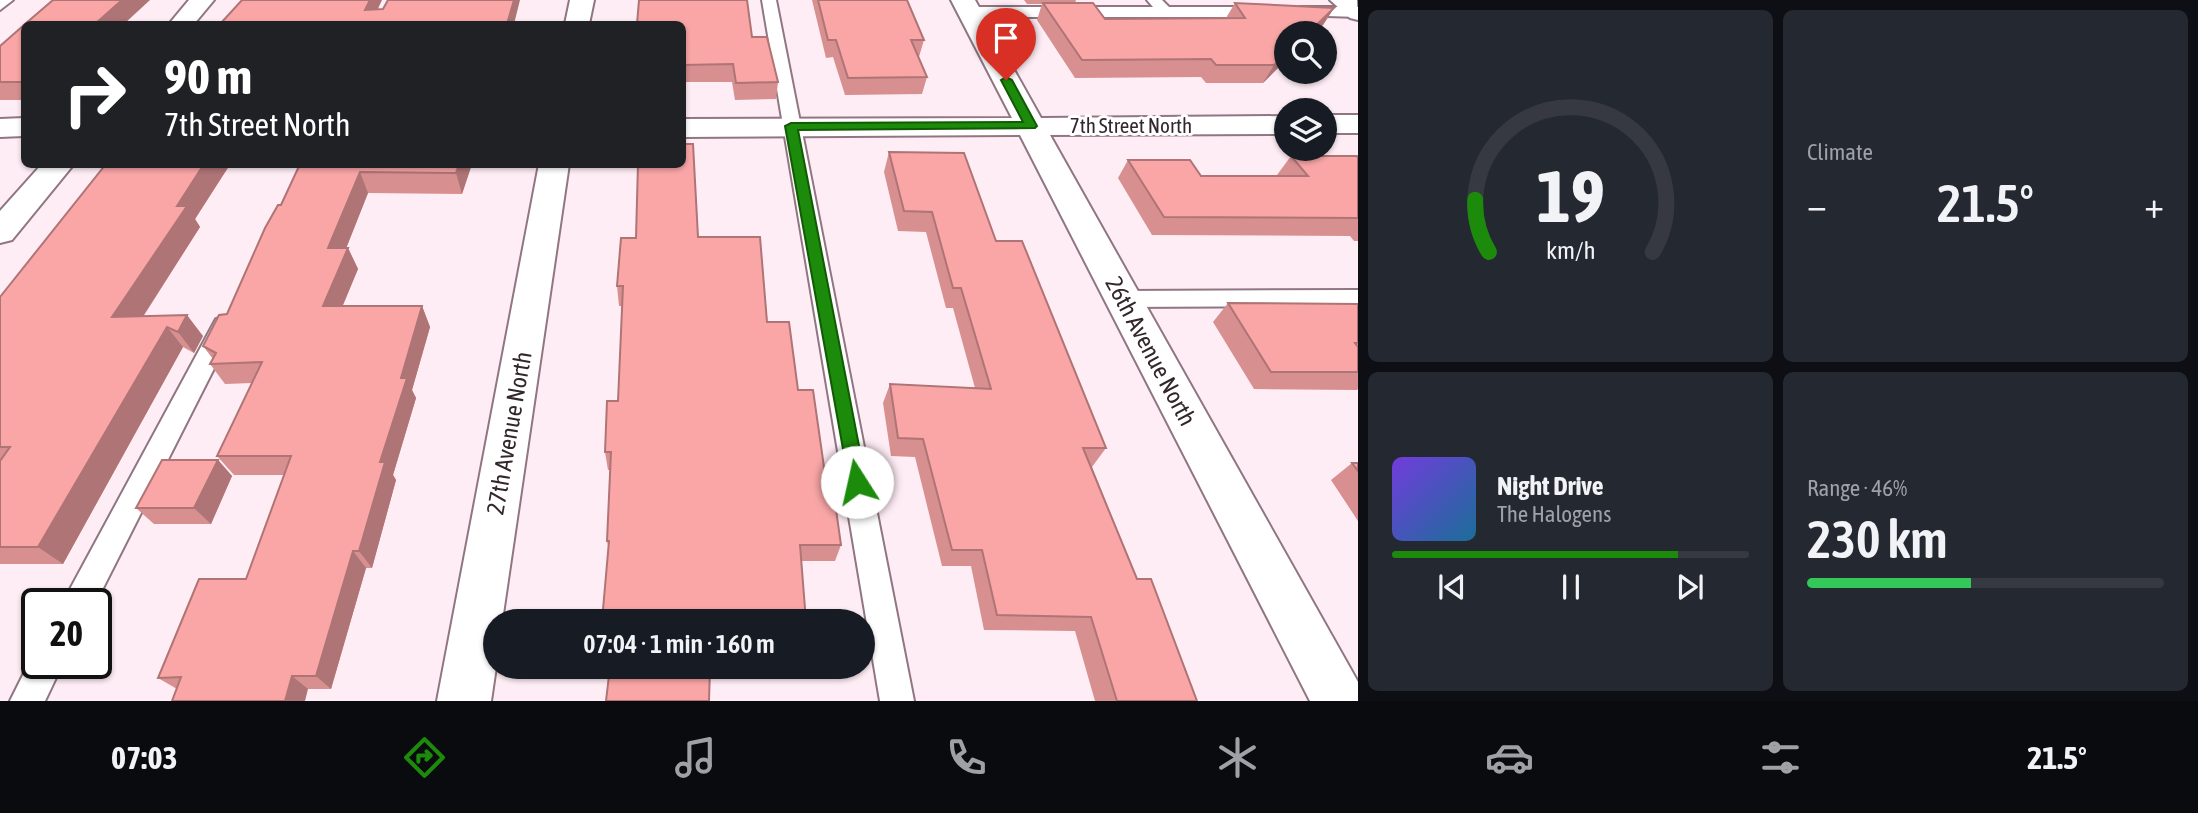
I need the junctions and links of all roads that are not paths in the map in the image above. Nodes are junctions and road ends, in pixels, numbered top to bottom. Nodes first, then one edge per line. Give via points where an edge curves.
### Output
1 (6, 0) edge
2 (202, 0) edge
3 (582, 0) edge
4 (769, 0) edge
5 (1154, 0) edge
6 (0, 5) edge
7 (966, 6) edge
8 (1354, 10) edge
9 (1165, 12) junction
10 (184, 21) edge
11 (578, 21) edge
12 (1337, 124) edge
13 (1358, 124) edge
14 (1274, 125) edge
15 (791, 126) junction
16 (1031, 126) junction
17 (21, 127) edge
18 (0, 128) edge
19 (686, 128) edge
20 (56, 168) edge
21 (553, 168) edge
22 (0, 232) edge
23 (1358, 298) edge
24 (237, 299) edge
25 (1124, 299) junction
26 (86, 588) edge
27 (39, 679) edge
28 (27, 701) edge
29 (464, 701) edge
30 (897, 701) edge
31 (1339, 701) edge

1 - 6 lane
2 - 10 street
3 - 11 street
4 - 15 lane
5 - 9 lane
7 - 9 lane
7 - 16 street, 26th Avenue North
8 - 9 lane
12 - 13 street
14 - 16 street, 7th Street North
15 - 16 street, 7th Street North
15 - 19 street, 7th Street North
15 - 30 lane
16 - 25 street, 26th Avenue North
17 - 18 street
20 - 22 street
21 - 29 street, 27th Avenue North
23 - 25 lane
24 - 26 lane
25 - 31 street, 26th Avenue North
27 - 28 lane

